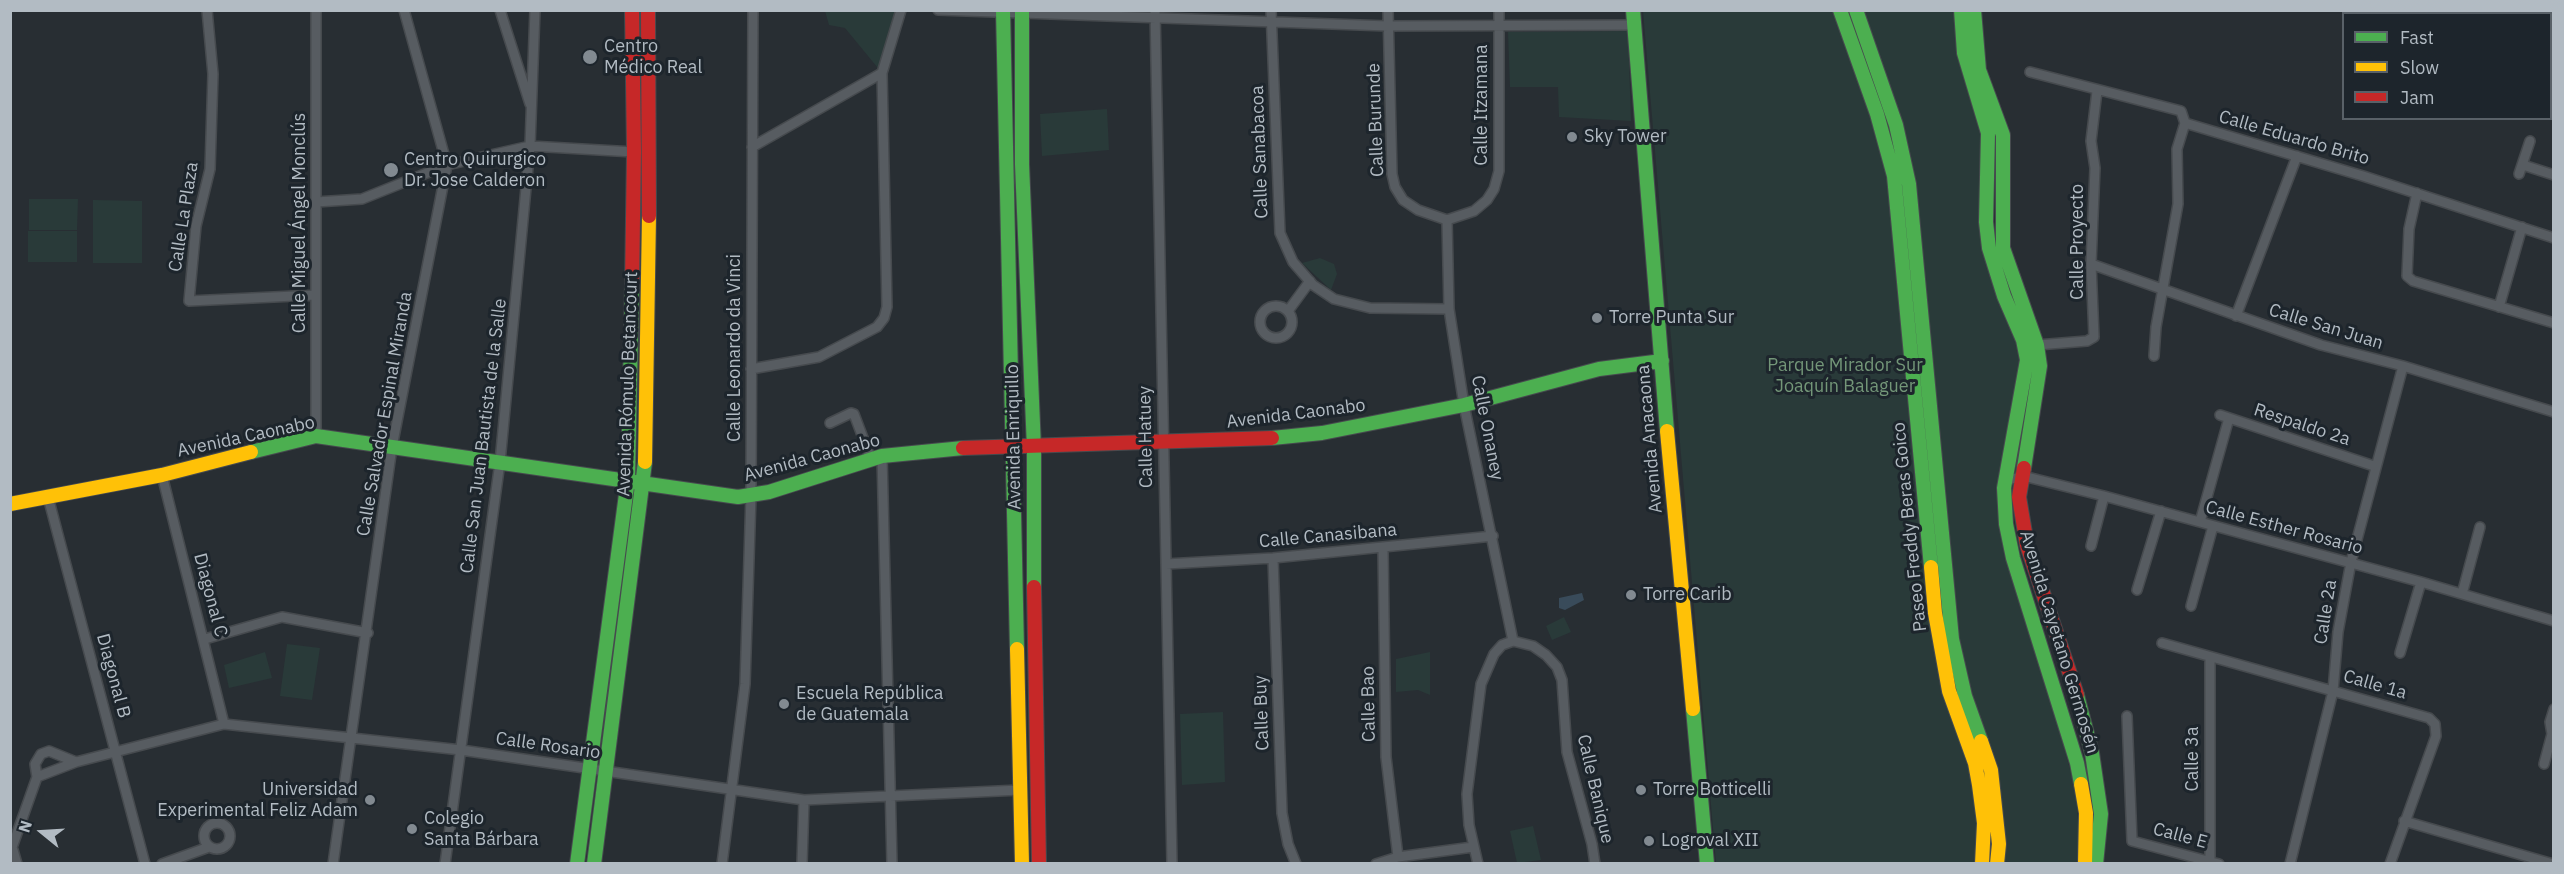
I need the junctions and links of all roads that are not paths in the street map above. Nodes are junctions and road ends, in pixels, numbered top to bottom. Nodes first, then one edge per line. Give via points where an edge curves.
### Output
1 (207, 10) edge
2 (316, 10) edge
3 (404, 10) edge
4 (500, 10) edge
5 (535, 10) edge
6 (632, 10) edge
7 (648, 10) edge
8 (753, 10) edge
9 (902, 10) edge
10 (938, 10) edge
11 (1271, 10) edge
12 (1388, 10) edge
13 (1499, 10) edge
14 (1633, 10) edge
15 (1840, 10) edge
16 (1856, 10) edge
17 (1961, 10) edge
18 (1974, 10) edge
19 (1003, 12) edge
20 (1022, 12) edge
21 (1155, 14) edge
22 (1271, 22) junction
23 (1499, 25) junction
24 (1635, 25) junction
25 (1388, 26) junction
26 (2030, 72) dead end
27 (882, 73) junction
28 (2097, 91) junction
29 (532, 112) junction
30 (2185, 123) junction
31 (2530, 141) dead end
32 (530, 146) junction
33 (752, 147) junction
34 (634, 152) junction
35 (2297, 156) junction
36 (447, 165) junction
37 (2553, 176) edge
38 (2417, 194) junction
39 (316, 202) junction
40 (1447, 220) junction
41 (2522, 227) junction
42 (2553, 238) edge
43 (2091, 264) junction
44 (1310, 281) junction
45 (2163, 288) junction
46 (316, 295) junction
47 (649, 300) junction
48 (632, 301) junction
49 (2499, 307) junction
50 (1449, 309) junction
51 (1288, 311) dead end
52 (2236, 316) junction
53 (2553, 323) edge
54 (2037, 345) junction
55 (2154, 356) dead end
56 (1662, 361) junction
57 (2403, 366) junction
58 (751, 369) junction
59 (1464, 405) junction
60 (2553, 412) edge
61 (830, 423) dead end
62 (316, 436) junction
63 (1163, 444) junction
64 (392, 447) junction
65 (1013, 448) junction
66 (1034, 448) junction
67 (877, 458) junction
68 (500, 462) junction
69 (2374, 466) junction
70 (162, 475) junction
71 (2023, 476) junction
72 (628, 480) junction
73 (2005, 481) junction
74 (645, 482) junction
75 (750, 495) junction
76 (2104, 495) junction
77 (48, 497) junction
78 (10, 504) edge
79 (2161, 511) junction
80 (2200, 522) junction
81 (2213, 526) junction
82 (2480, 528) dead end
83 (1493, 536) junction
84 (2091, 546) dead end
85 (1383, 549) junction
86 (1273, 558) junction
87 (2351, 562) junction
88 (1166, 564) junction
89 (614, 580) junction
90 (2421, 582) junction
91 (631, 583) junction
92 (2137, 590) dead end
93 (2462, 594) junction
94 (2192, 606) dead end
95 (2553, 621) edge
96 (368, 633) junction
97 (1034, 635) junction
98 (1017, 637) junction
99 (205, 639) junction
100 (1513, 641) junction
101 (2162, 643) dead end
102 (2400, 653) dead end
103 (2210, 657) junction
104 (2333, 691) junction
105 (2553, 709) edge
106 (2127, 716) dead end
107 (224, 724) junction
108 (352, 740) junction
109 (461, 750) junction
110 (116, 751) junction
111 (76, 762) junction
112 (2544, 764) dead end
113 (590, 769) junction
114 (606, 771) junction
115 (37, 777) junction
116 (731, 789) junction
117 (1020, 790) junction
118 (890, 796) junction
119 (804, 800) junction
120 (2404, 821) junction
121 (209, 847) dead end
122 (1473, 847) junction
123 (12, 851) edge
124 (1398, 857) junction
125 (2215, 862) edge
126 (17, 864) edge
127 (146, 864) edge
128 (162, 864) edge
129 (333, 864) edge
130 (445, 864) edge
131 (577, 864) edge
132 (594, 864) edge
133 (722, 864) edge
134 (802, 864) edge
135 (892, 864) edge
136 (1022, 864) edge
137 (1039, 864) edge
138 (1172, 864) edge
139 (1296, 864) edge
140 (1376, 864) edge
141 (1478, 864) edge
142 (1594, 864) edge
143 (1707, 864) edge
144 (1982, 864) edge
145 (1997, 864) edge
146 (2085, 864) edge
147 (2096, 864) edge
148 (2290, 864) edge
149 (2390, 864) edge
150 (2553, 864) edge

1 - 46 street, Calle La Plaza via 213,74 210,169 196,226 189,302
2 - 39 street, Calle Miguel Ángel Monclús
3 - 36 street, Calle Salvador Espinal Miranda
4 - 29 street
5 - 29 street, Calle San Juan Bautista de la Salle
6 - 34 street, Avenida Rómulo Betancourt
7 - 47 street, Avenida Rómulo Betancourt
8 - 33 street, Calle Leonardo da Vinci
9 - 27 street
10 - 19 street
11 - 22 street, Calle Sanabacoa
12 - 25 street, Calle Burunde
13 - 23 street, Calle Itzamana
14 - 24 street, Avenida Anacaona
15 - 144 street, Paseo Freddy Beras Goico via 1877,114 1894,176 1935,613 1949,691 1977,774 1984,824
16 - 145 street, Paseo Freddy Beras Goico via 1896,125 1910,184 1952,639 1965,696 1991,770 1999,844
17 - 73 street, Avenida Cayetano Germosén via 1964,52 1988,133 1989,249 2027,360
18 - 54 street, Avenida Cayetano Germosén via 1979,70 2003,135 2003,248
19 - 20 street
19 - 65 street, Avenida Enriquillo
20 - 21 street
20 - 66 street, Avenida Enriquillo via 1022,164
21 - 22 street
21 - 63 street, Calle Hatuey
22 - 25 street
22 - 44 street, Calle Sanabacoa via 1280,233 1293,262
23 - 24 street
23 - 25 street
23 - 40 street, Calle Itzamana via 1499,171 1486,200 1474,211
24 - 56 street, Avenida Anacaona
25 - 40 street, Calle Burunde via 1395,187 1403,201
26 - 28 street, Calle Eduardo Brito
27 - 33 street
27 - 58 street via 887,307 884,318 877,327 819,357
28 - 30 street, Calle Eduardo Brito via 2181,111
28 - 43 street, Calle Proyecto via 2091,141 2096,168
29 - 32 street, Calle San Juan Bautista de la Salle
30 - 35 street, Calle Eduardo Brito
30 - 45 street via 2177,149 2178,204
31 - 37 street via 2521,170
32 - 34 street
32 - 36 street
32 - 68 street, Calle San Juan Bautista de la Salle
33 - 58 street, Calle Leonardo da Vinci
34 - 48 street, Avenida Rómulo Betancourt
35 - 38 street, Calle Eduardo Brito
35 - 52 street
36 - 39 street via 362,199
36 - 64 street, Calle Salvador Espinal Miranda
38 - 41 street, Calle Eduardo Brito
38 - 49 street via 2409,229 2407,276
39 - 46 street, Calle Miguel Ángel Monclús
40 - 50 street, Calle Onaney
41 - 42 street, Calle Eduardo Brito
41 - 49 street
43 - 45 street, Calle San Juan
43 - 54 street, Calle Proyecto via 2094,337
44 - 50 street, Calle Sanabacoa via 1334,299 1370,308
44 - 51 street
45 - 52 street, Calle San Juan
45 - 55 street
46 - 62 street, Calle Miguel Ángel Monclús
47 - 48 street
47 - 74 street, Avenida Rómulo Betancourt
48 - 72 street, Avenida Rómulo Betancourt
49 - 53 street
50 - 59 street, Calle Onaney
52 - 57 street, Calle San Juan via 2320,345
54 - 71 street, Avenida Cayetano Germosén via 2039,374
56 - 59 street, Avenida Caonabo via 1599,369
56 - 143 street, Avenida Anacaona
57 - 60 street, Calle San Juan
57 - 69 street, Calle 2a
58 - 75 street, Calle Leonardo da Vinci
59 - 63 street, Avenida Caonabo via 1322,433
59 - 83 street, Calle Onaney
61 - 67 street via 854,414
62 - 64 street, Avenida Caonabo
62 - 70 street, Avenida Caonabo
63 - 66 street, Avenida Caonabo
63 - 88 street, Calle Hatuey
64 - 68 street, Avenida Caonabo
64 - 96 street, Calle Salvador Espinal Miranda
65 - 66 street, Avenida Caonabo
65 - 67 street, Avenida Caonabo via 958,448
65 - 98 street, Avenida Enriquillo
66 - 97 street, Avenida Enriquillo
67 - 75 street, Avenida Caonabo
67 - 118 street
68 - 72 street, Avenida Caonabo
68 - 109 street, Calle San Juan Bautista de la Salle
69 - 80 street, Respaldo 2a via 2224,417
69 - 87 street, Calle 2a
70 - 77 street, Avenida Caonabo
70 - 99 street, Diagonal C
71 - 73 street, Calle Esther Rosario
71 - 76 street, Calle Esther Rosario
71 - 147 street, Avenida Cayetano Germosén via 2019,497 2022,526 2075,685 2094,764 2101,814
72 - 74 street, Avenida Caonabo
72 - 89 street, Avenida Rómulo Betancourt
73 - 146 street, Avenida Cayetano Germosén via 2004,504 2013,558 2084,795
74 - 75 street, Avenida Caonabo via 720,495
74 - 91 street, Avenida Rómulo Betancourt
75 - 116 street, Calle Leonardo da Vinci via 745,684
76 - 79 street, Calle Esther Rosario
76 - 84 street
77 - 78 street, Avenida Caonabo
77 - 110 street, Diagonal B
79 - 80 street, Calle Esther Rosario
79 - 92 street
80 - 81 street, Calle Esther Rosario
81 - 87 street, Calle Esther Rosario
81 - 94 street
82 - 93 street
83 - 85 street, Calle Canasibana
83 - 100 street, Calle Onaney
85 - 86 street, Calle Canasibana
85 - 124 street, Calle Bao via 1386,756
86 - 88 street, Calle Canasibana
86 - 139 street, Calle Buy via 1282,813
87 - 90 street, Calle Esther Rosario
87 - 104 street, Calle 2a via 2338,632
88 - 138 street, Calle Hatuey
89 - 91 street
89 - 113 street, Avenida Rómulo Betancourt
90 - 93 street, Calle Esther Rosario
90 - 102 street
91 - 114 street, Avenida Rómulo Betancourt
93 - 95 street, Calle Esther Rosario
96 - 99 street via 282,617
96 - 108 street, Calle Salvador Espinal Miranda
97 - 98 street
97 - 137 street, Avenida Enriquillo
98 - 117 street, Avenida Enriquillo
99 - 107 street, Diagonal C
100 - 122 street via 1494,654 1481,684 1467,794
100 - 142 street, Calle Banique via 1533,646 1546,655 1562,680 1567,752
101 - 103 street, Calle 1a
103 - 104 street, Calle 1a
103 - 125 street, Calle 3a
104 - 120 street, Calle 1a via 2429,718 2435,724 2436,736
104 - 148 street, Calle 2a
105 - 112 street via 2552,734
106 - 125 street, Calle E via 2132,841
107 - 108 street, Calle Rosario
107 - 110 street, Calle Rosario
108 - 109 street, Calle Rosario
108 - 129 street, Calle Salvador Espinal Miranda
109 - 113 street, Calle Rosario
109 - 130 street, Calle San Juan Bautista de la Salle
110 - 111 street, Calle Rosario
110 - 127 street, Diagonal B
111 - 115 street
111 - 115 street via 49,751 41,754 35,764
113 - 114 street, Calle Rosario
113 - 131 street, Avenida Rómulo Betancourt
114 - 116 street, Calle Rosario
114 - 132 street, Avenida Rómulo Betancourt
115 - 123 street
116 - 119 street, Calle Rosario
116 - 133 street, Calle Leonardo da Vinci
117 - 118 street, Calle Rosario
117 - 136 street, Avenida Enriquillo
118 - 119 street, Calle Rosario
118 - 135 street
119 - 134 street
120 - 149 street, Calle 1a
120 - 150 street
121 - 128 street
122 - 124 street
122 - 141 street
123 - 126 street
124 - 140 street

